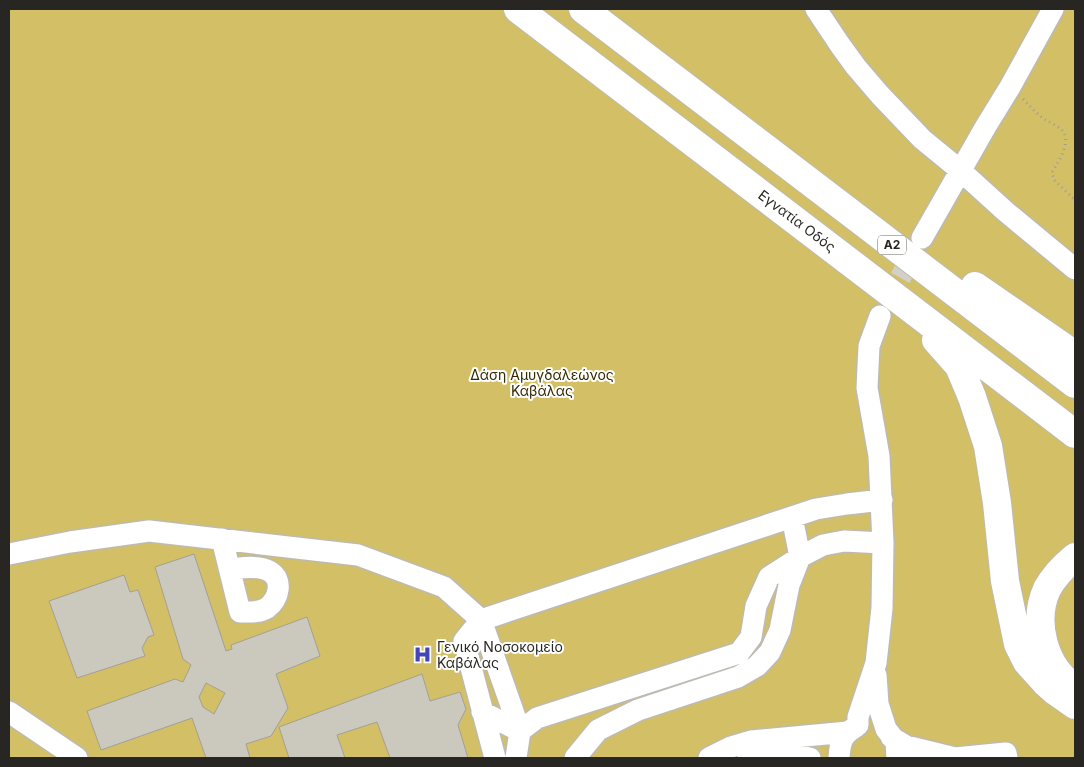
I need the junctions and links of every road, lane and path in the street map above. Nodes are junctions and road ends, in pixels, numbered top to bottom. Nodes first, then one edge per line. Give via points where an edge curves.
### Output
1 (518, 9) edge
2 (583, 9) edge
3 (816, 9) edge
4 (1053, 9) edge
5 (1010, 87) junction
6 (709, 105) junction
7 (961, 171) junction
8 (1075, 200) edge
9 (922, 238) tunnel mouth
10 (1075, 269) edge
11 (905, 303) junction
12 (880, 316) tunnel mouth
13 (1075, 355) edge
14 (1075, 384) edge
15 (1075, 434) edge
16 (882, 500) junction
17 (792, 517) junction
18 (222, 538) junction
19 (884, 543) junction
20 (9, 554) edge
21 (800, 557) junction
22 (1075, 557) edge
23 (230, 570) dead end
24 (481, 620) junction
25 (876, 662) junction
26 (1075, 688) edge
27 (1075, 705) edge
28 (9, 712) edge
29 (482, 712) junction
30 (853, 728) junction
31 (520, 732) junction
32 (889, 733) junction
33 (1006, 756) edge
34 (77, 758) edge
35 (495, 758) edge
36 (516, 758) edge
37 (575, 758) edge
38 (709, 758) edge
39 (748, 758) edge
40 (810, 758) edge
41 (839, 758) edge
42 (897, 758) edge
43 (955, 758) edge

1 - 11 highway, Εγνατία Οδός
2 - 6 highway, Α2
3 - 7 street via 856,67 880,94 922,139
4 - 5 street
5 - 7 street
5 - 8 path via 1066,136 1066,145 1052,172 1054,180
6 - 13 highway
6 - 14 highway, Α2
7 - 9 street
7 - 10 street
11 - 15 highway, Εγνατία Οδός
11 - 27 highway via 959,366 972,397 988,446 1005,581 1018,644 1027,662 1045,682
12 - 16 street via 869,346 867,388 879,456
16 - 17 street via 816,509
16 - 19 street
17 - 21 street
17 - 24 street
18 - 20 street via 149,531
18 - 23 street
18 - 24 street via 358,554 444,587
19 - 21 street via 844,541
19 - 25 street
21 - 31 street via 769,577 756,606 751,637 739,653 536,718
21 - 37 street via 789,584 780,630 770,652 757,666 738,677 638,710 598,730
22 - 26 highway via 1054,578 1040,616 1042,639 1053,665
24 - 29 street via 464,642
24 - 31 street
25 - 30 street
25 - 32 street via 878,704
28 - 34 street
29 - 31 street
29 - 35 street
30 - 32 street via 871,724
30 - 38 street via 751,741
30 - 41 street via 840,744
31 - 36 street
32 - 42 street via 896,742
32 - 43 street via 906,746
33 - 43 street
39 - 40 street via 789,754

